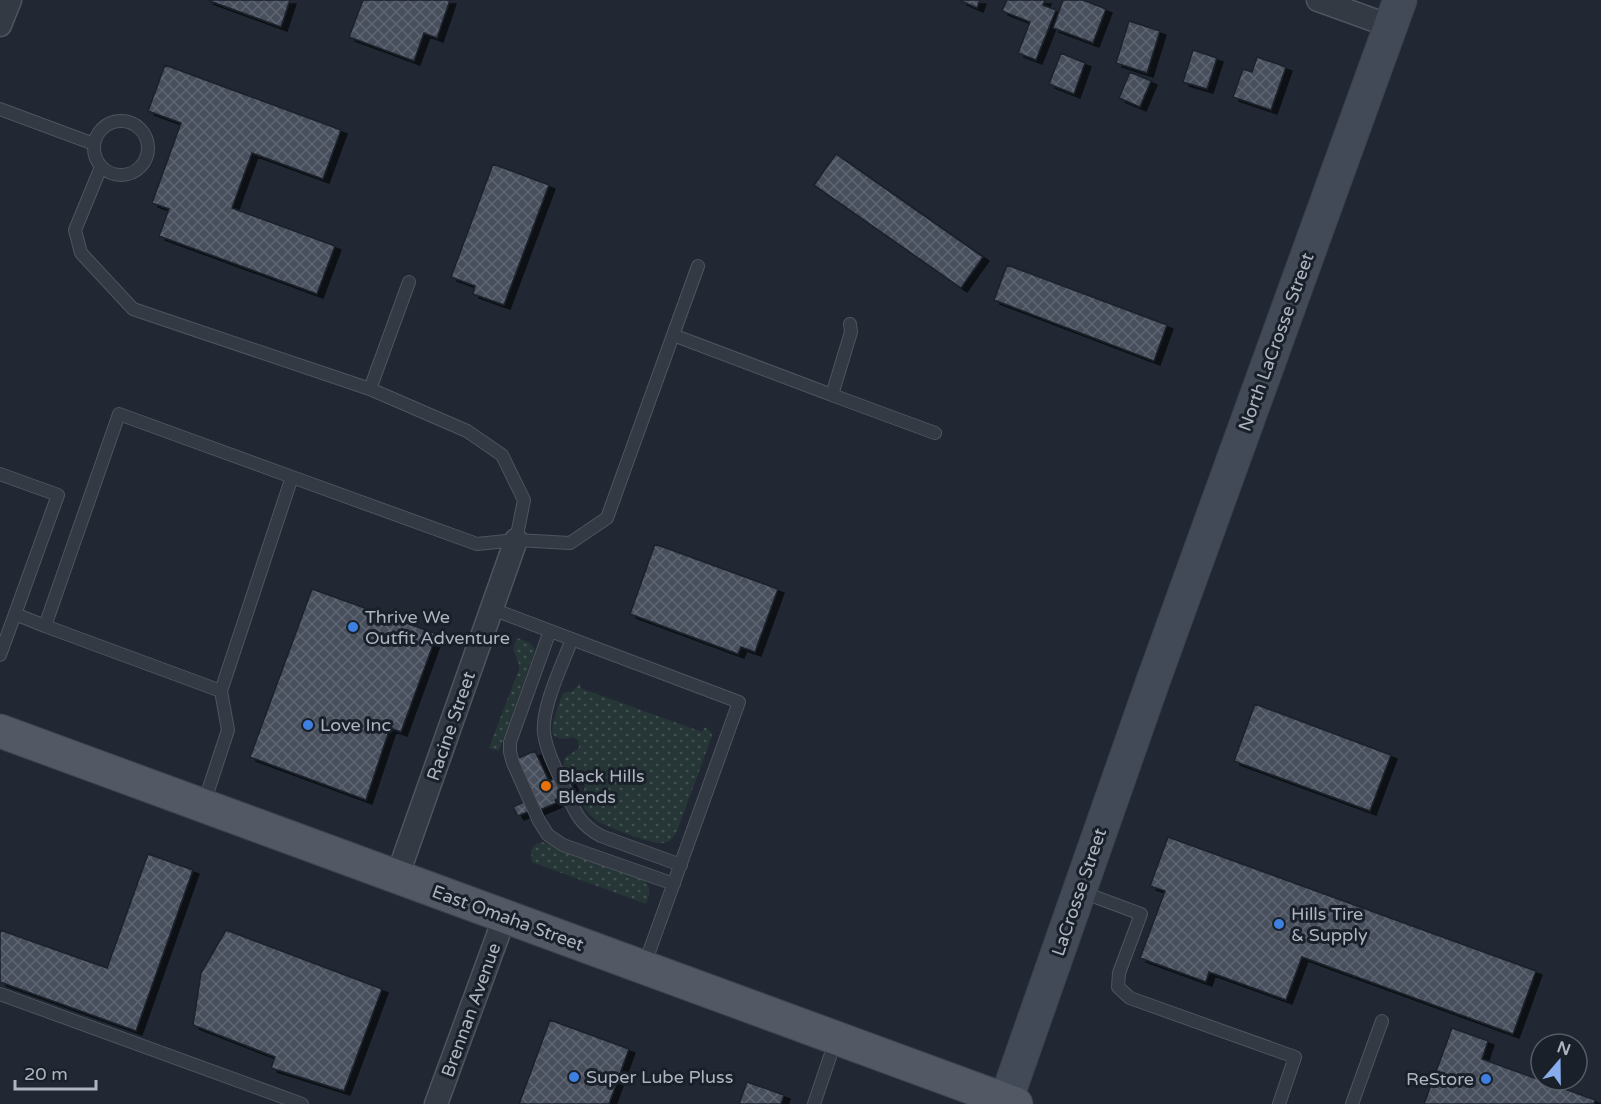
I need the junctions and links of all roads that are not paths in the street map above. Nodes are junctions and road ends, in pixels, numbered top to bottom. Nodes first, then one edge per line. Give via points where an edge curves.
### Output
1 (10, 0) edge
2 (1318, 0) edge
3 (1395, 13) edge
4 (0, 25) edge
5 (0, 109) edge
6 (94, 144) junction
7 (101, 167) junction
8 (698, 266) dead end
9 (409, 282) dead end
10 (850, 324) dead end
11 (673, 335) junction
12 (370, 390) junction
13 (832, 394) junction
14 (935, 433) dead end
15 (0, 474) edge
16 (292, 477) junction
17 (516, 540) junction
18 (492, 609) junction
19 (15, 614) junction
20 (45, 626) junction
21 (550, 631) junction
22 (4, 632) edge
23 (572, 639) junction
24 (0, 655) edge
25 (1152, 684) joint
26 (221, 692) junction
27 (0, 731) edge
28 (203, 806) junction
29 (681, 865) junction
30 (397, 877) junction
31 (674, 884) junction
32 (1079, 891) junction
33 (505, 916) junction
34 (643, 967) junction
35 (0, 994) edge
36 (1382, 1021) dead end
37 (837, 1038) junction
38 (1011, 1102) edge
39 (302, 1104) edge
40 (436, 1104) edge
41 (813, 1104) edge
42 (1279, 1104) edge
43 (1353, 1104) edge

1 - 4 street
2 - 3 street
3 - 25 main road, North LaCrosse Street
5 - 6 lane
6 - 7 lane
6 - 7 lane via 101,129 117,120 135,124 147,138 147,156 136,171 119,175
7 - 12 lane via 75,230 81,253 134,309
8 - 11 lane
9 - 12 lane
10 - 13 lane
11 - 13 lane
11 - 17 lane via 607,518 570,543
12 - 17 lane via 467,431 502,454 524,500
13 - 14 lane
15 - 19 lane via 58,495
16 - 17 lane via 477,544
16 - 20 lane via 119,414
16 - 26 lane
17 - 18 street, Racine Street
18 - 21 lane
18 - 30 street, Racine Street
19 - 20 lane
19 - 22 lane
20 - 26 lane
21 - 23 lane
21 - 31 lane via 510,742 513,764 539,821 548,835 563,845
22 - 24 lane
23 - 29 lane via 546,710 544,730 548,752 574,809 591,831
23 - 29 lane via 739,702
25 - 32 main road, LaCrosse Street
26 - 28 lane via 228,730
27 - 28 main road, East Omaha Street
28 - 30 main road, East Omaha Street
29 - 31 lane
30 - 33 main road, East Omaha Street
31 - 34 lane
32 - 38 main road, LaCrosse Street
32 - 42 lane via 1141,914 1119,973 1118,987 1130,998 1295,1057
33 - 34 main road, East Omaha Street
33 - 40 street, Brennan Avenue
34 - 37 main road, East Omaha Street
35 - 39 lane
36 - 43 lane
37 - 38 main road, East Omaha Street
37 - 41 lane

